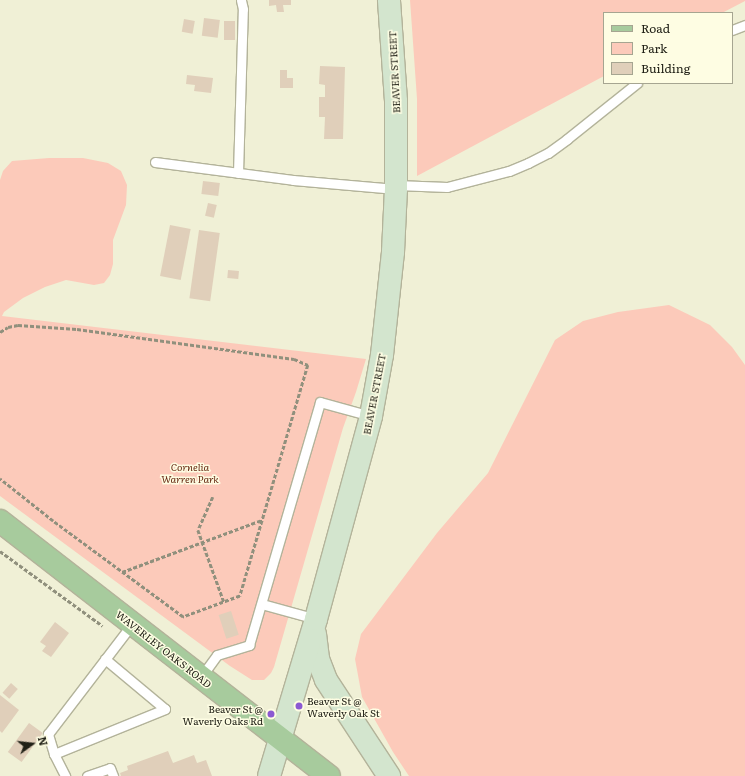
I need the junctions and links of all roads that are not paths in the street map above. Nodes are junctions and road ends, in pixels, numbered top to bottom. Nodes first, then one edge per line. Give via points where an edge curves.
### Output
1 (241, 0) edge
2 (389, 0) edge
3 (745, 25) edge
4 (733, 30) edge
5 (636, 84) edge
6 (155, 162) dead end
7 (238, 174) junction
8 (396, 187) junction
9 (371, 416) junction
10 (0, 521) edge
11 (262, 604) junction
12 (316, 619) junction
13 (126, 631) junction
14 (105, 659) junction
15 (201, 677) junction
16 (281, 740) junction
17 (54, 754) junction
18 (65, 776) edge
19 (87, 776) edge
20 (113, 776) edge
21 (269, 776) edge
22 (329, 776) edge
23 (389, 776) edge

1 - 7 lane via 243,10
2 - 8 main road, BEAVER STREET via 396,101
3 - 4 lane
5 - 8 lane via 548,153 528,163 509,171 447,187
6 - 7 lane
7 - 8 lane
8 - 9 main road, BEAVER STREET via 387,317
9 - 11 lane via 320,402
9 - 12 main road, BEAVER STREET
10 - 13 main road, WAVERLEY OAKS ROAD
11 - 12 lane
11 - 15 lane via 249,645 217,655
12 - 16 main road, BEAVER STREET
12 - 23 main road via 315,646 321,670
13 - 14 lane
13 - 15 main road, WAVERLEY OAKS ROAD
14 - 17 lane via 48,734
14 - 17 lane via 165,709
15 - 16 main road, WAVERLEY OAKS ROAD
16 - 21 main road, BEAVER STREET
16 - 22 main road, WAVERLEY OAKS ROAD
17 - 18 lane
19 - 20 lane via 110,768

